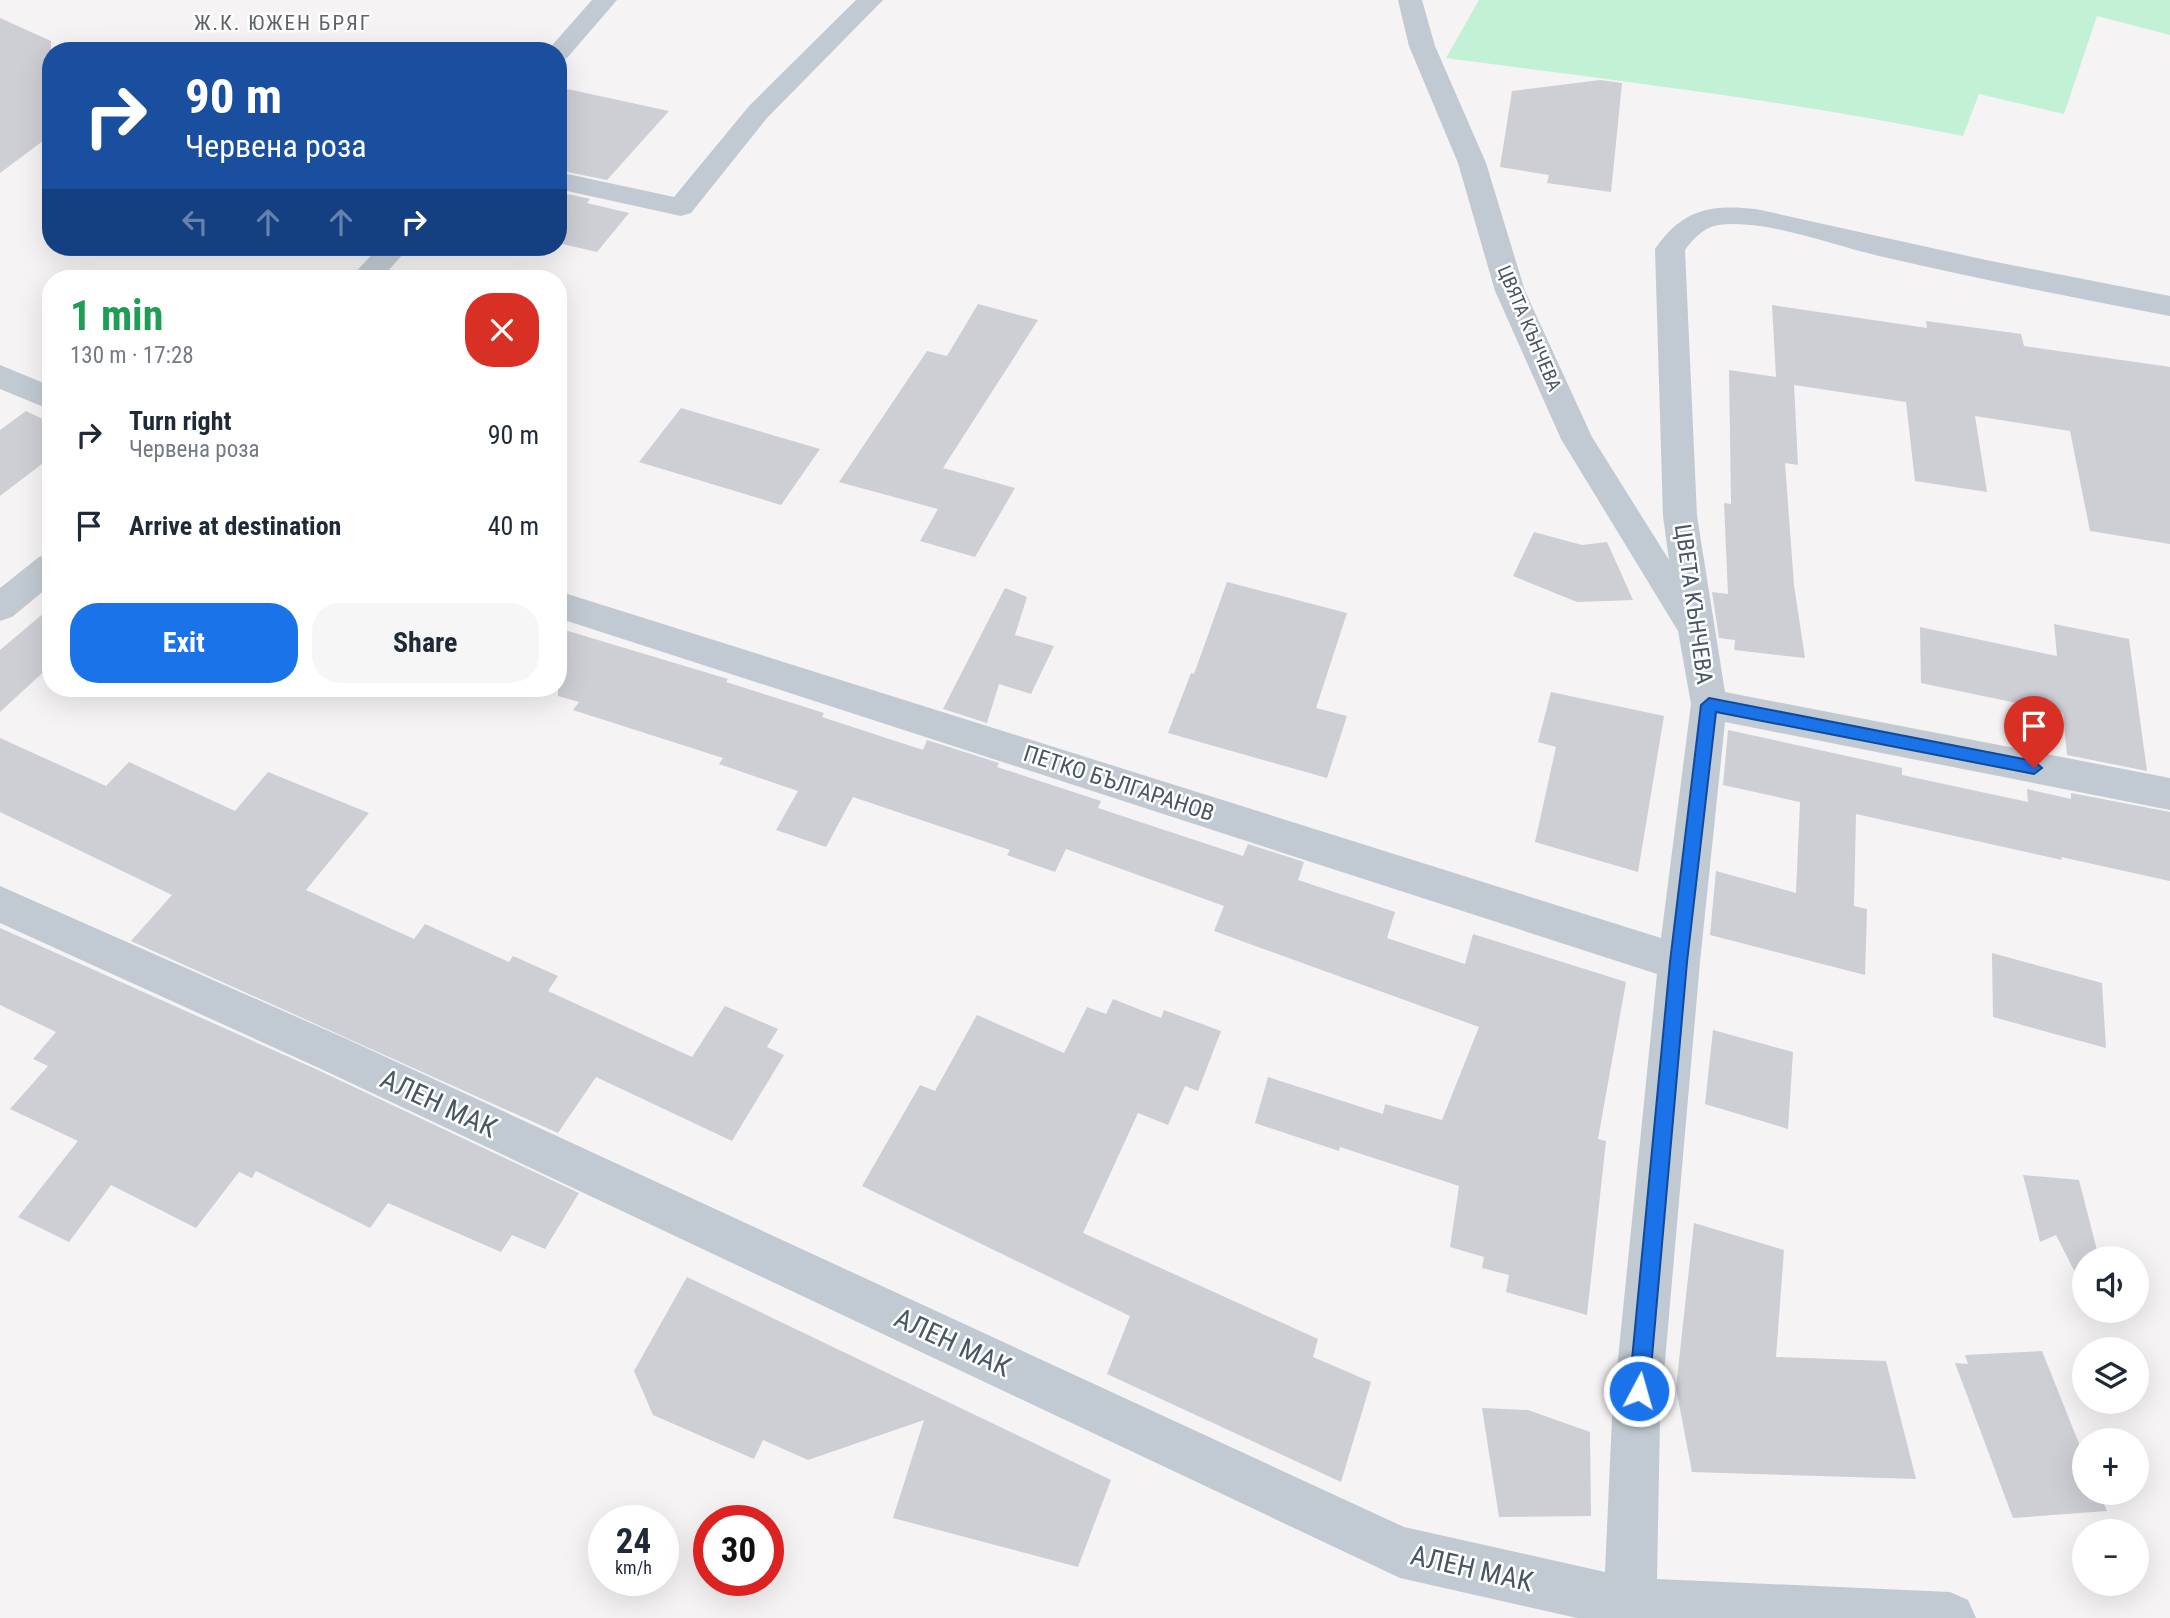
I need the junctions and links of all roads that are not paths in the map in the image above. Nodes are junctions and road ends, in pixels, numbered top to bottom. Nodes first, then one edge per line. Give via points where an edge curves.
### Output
1 (605, 0) edge
2 (871, 0) edge
3 (1410, 0) edge
4 (567, 43) edge
5 (567, 182) edge
6 (386, 256) edge
7 (373, 270) edge
8 (2170, 306) edge
9 (0, 376) edge
10 (42, 395) edge
11 (42, 573) edge
12 (0, 607) edge
13 (567, 607) edge
14 (1696, 635) junction
15 (1709, 705) junction
16 (2170, 794) edge
17 (0, 904) edge
18 (1679, 962) junction
19 (1631, 1611) edge
20 (1950, 1618) edge

1 - 4 street
2 - 5 street via 758,113 681,207
3 - 14 street, ЦВЯТА КЪНЧЕВА via 1422,47 1472,163 1510,291 1572,427
6 - 7 street
8 - 14 street, ЦВЕТА КЪНЧЕВА via 1759,220 1699,219 1670,249 1680,516
9 - 10 street
11 - 12 street
13 - 18 street, ПЕТКО БЪЛГАРАНОВ
14 - 15 street, ЦВЕТА КЪНЧЕВА
15 - 16 street
15 - 18 street, ЦВЕТА КЪНЧЕВА
17 - 19 street, АЛЕН МАК via 346,1060 1400,1552
18 - 19 street, ЦВЕТА КЪНЧЕВА via 1636,1418
19 - 20 street, АЛЕН МАК

